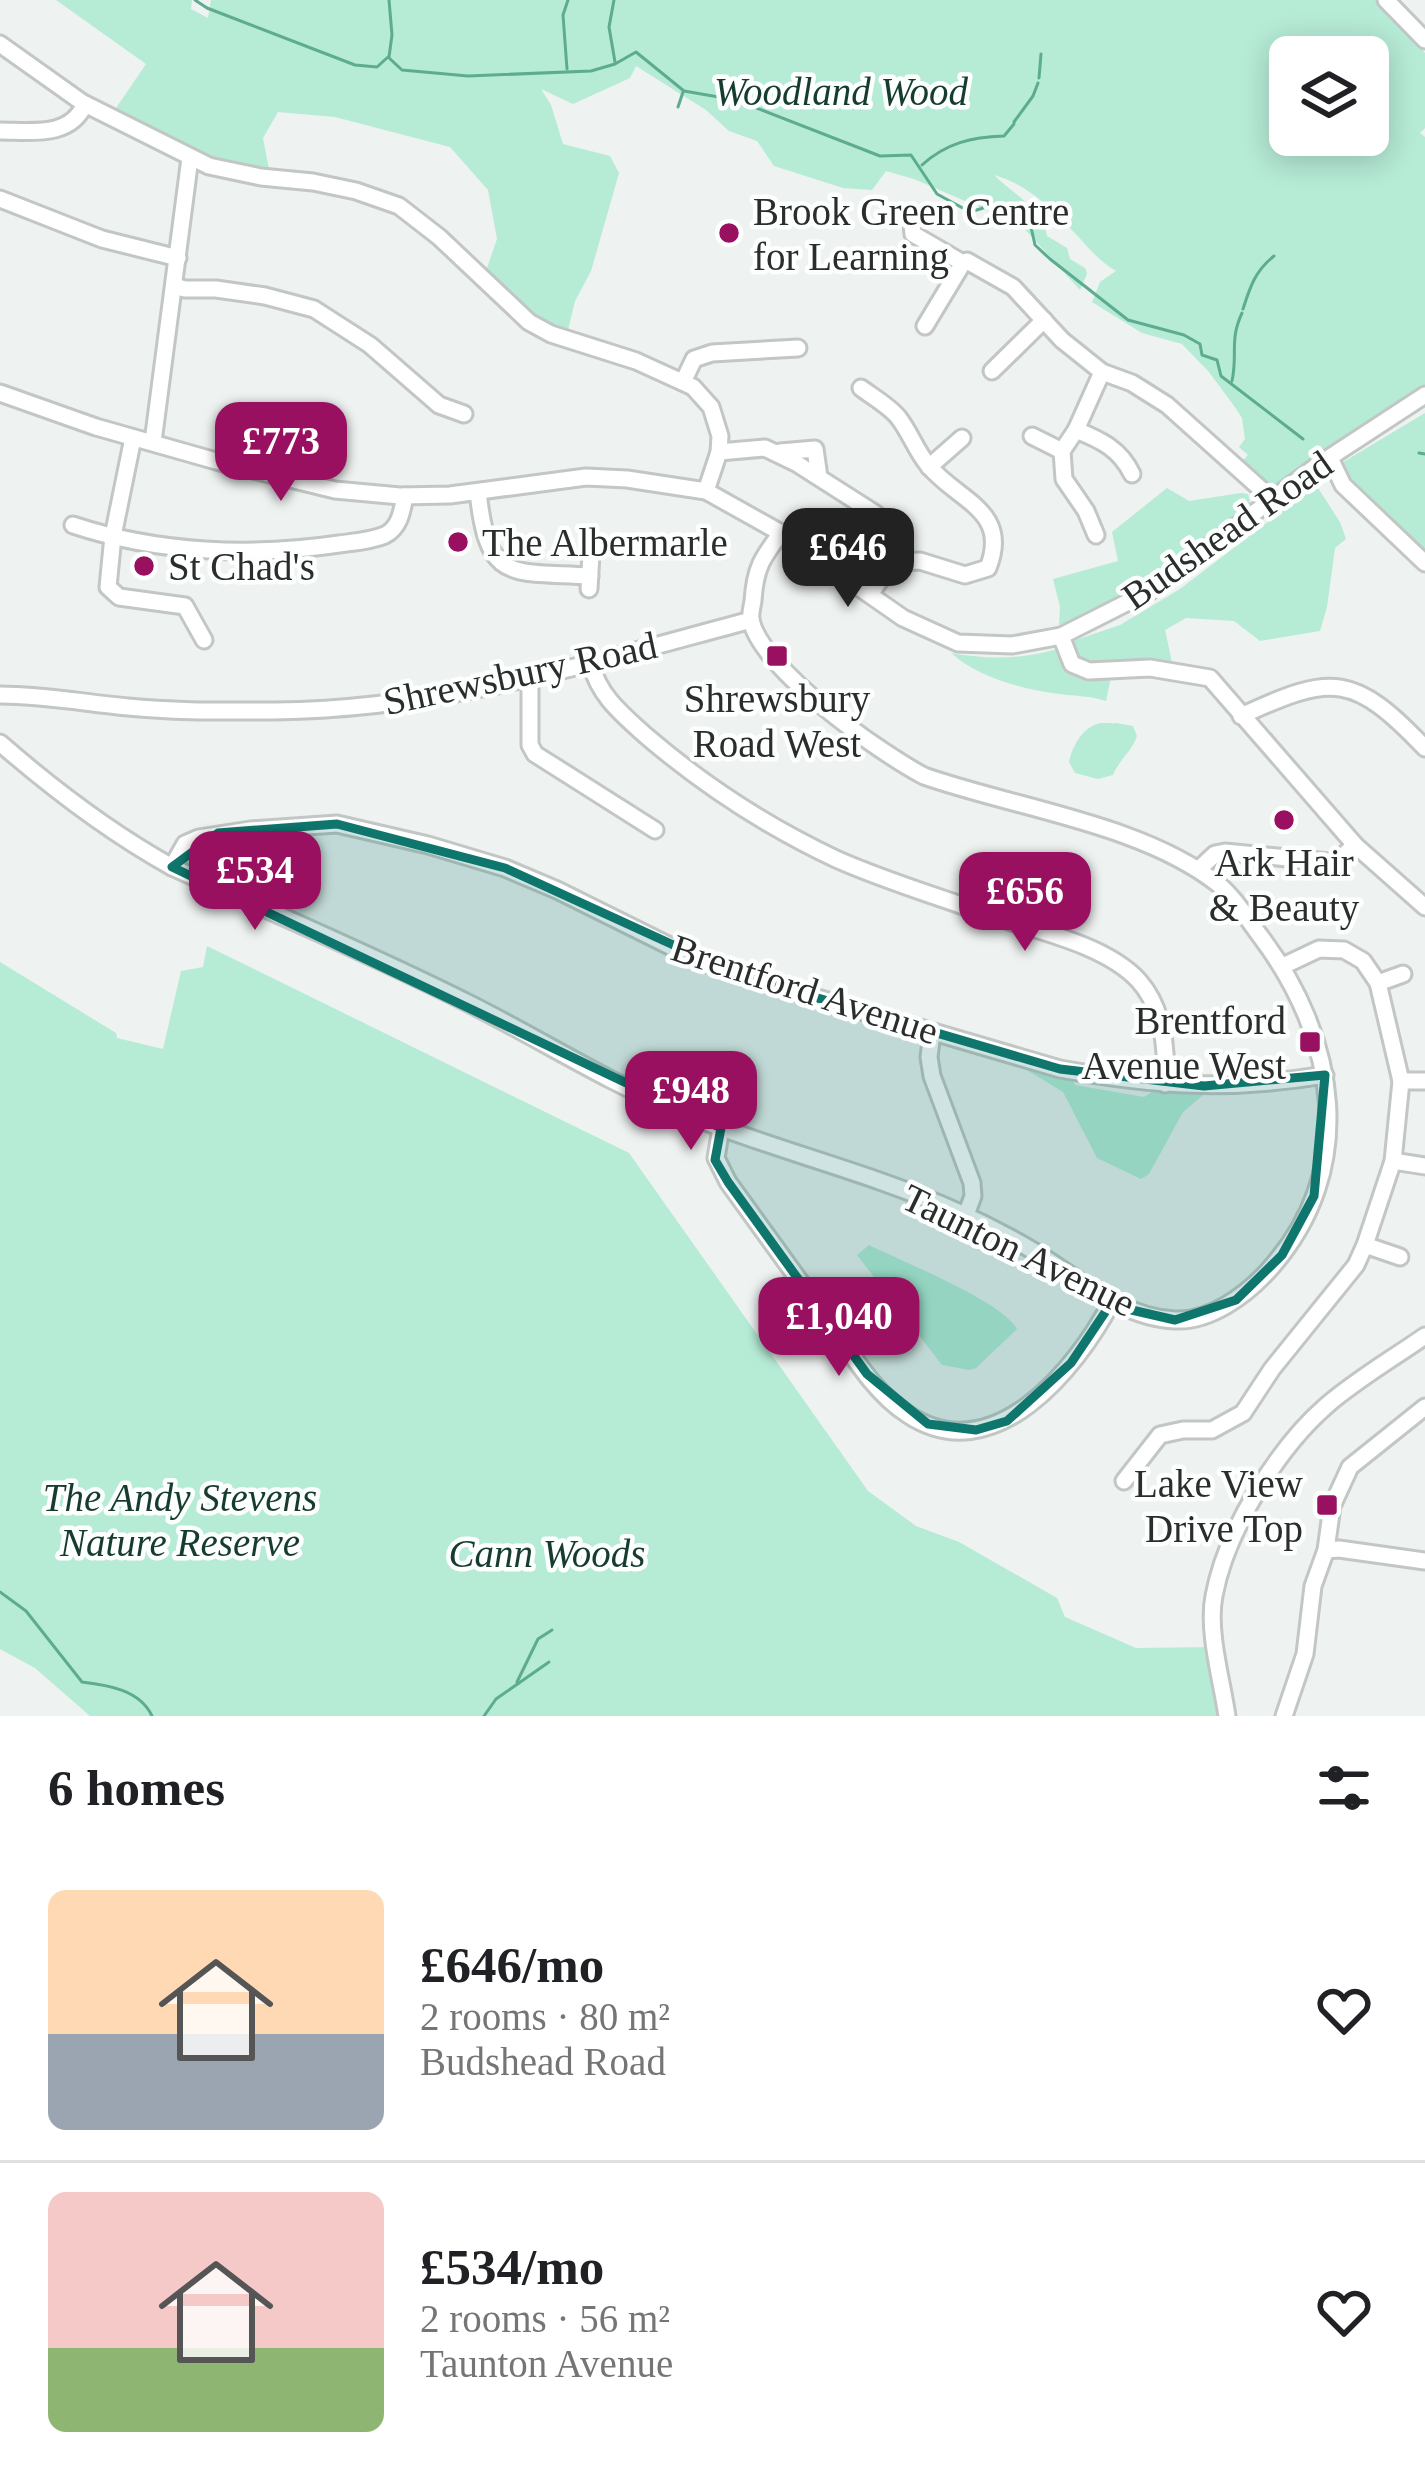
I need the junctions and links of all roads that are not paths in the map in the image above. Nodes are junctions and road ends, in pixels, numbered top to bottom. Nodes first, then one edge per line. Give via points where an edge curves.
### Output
1 (1386, 0) edge
2 (1425, 40) edge
3 (0, 44) edge
4 (85, 104) junction
5 (0, 130) edge
6 (190, 158) junction
7 (0, 199) edge
8 (912, 225) dead end
9 (178, 258) junction
10 (963, 263) junction
11 (174, 286) junction
12 (1043, 320) junction
13 (925, 326) dead end
14 (797, 348) dead end
15 (992, 371) dead end
16 (1102, 372) junction
17 (683, 382) junction
18 (861, 388) dead end
19 (0, 393) edge
20 (1425, 395) edge
21 (464, 414) dead end
22 (1076, 430) junction
23 (1032, 436) dead end
24 (133, 438) junction
25 (962, 438) dead end
26 (153, 442) junction
27 (1062, 451) junction
28 (719, 452) junction
29 (1330, 458) junction
30 (929, 467) junction
31 (1132, 474) dead end
32 (706, 491) junction
33 (478, 492) junction
34 (405, 496) junction
35 (1272, 500) junction
36 (73, 525) dead end
37 (781, 533) junction
38 (113, 536) junction
39 (1096, 536) dead end
40 (591, 554) dead end
41 (893, 562) junction
42 (1425, 563) edge
43 (870, 594) junction
44 (751, 620) junction
45 (1061, 636) junction
46 (204, 640) dead end
47 (591, 664) junction
48 (530, 680) junction
49 (0, 695) edge
50 (1240, 716) junction
51 (0, 742) edge
52 (1425, 748) edge
53 (655, 830) dead end
54 (1355, 845) junction
55 (172, 867) junction
56 (1198, 869) junction
57 (1425, 908) edge
58 (1283, 966) junction
59 (1403, 974) dead end
60 (1378, 982) junction
61 (932, 1033) junction
62 (1325, 1075) junction
63 (1401, 1081) junction
64 (1425, 1081) edge
65 (1165, 1084) junction
66 (721, 1128) junction
67 (1393, 1161) junction
68 (1425, 1166) edge
69 (966, 1215) junction
70 (1365, 1245) junction
71 (1400, 1257) dead end
72 (1112, 1301) junction
73 (1425, 1336) edge
74 (1425, 1407) edge
75 (1124, 1481) dead end
76 (1326, 1550) junction
77 (1425, 1562) edge
78 (1227, 1716) edge
79 (1284, 1716) edge

1 - 2 street
3 - 4 street
4 - 5 street via 66,128
4 - 6 street
6 - 9 street
6 - 17 street via 399,206 529,322
7 - 9 street
8 - 10 street via 913,234
9 - 11 street
10 - 12 street via 1012,287
10 - 13 street
11 - 21 street via 314,309 439,405
11 - 26 street
12 - 15 street
12 - 16 street
14 - 17 street via 710,353 694,359
16 - 22 street
16 - 35 street via 1167,405
17 - 28 street via 711,407
18 - 30 street via 896,414
19 - 24 street, Budshead Road
20 - 29 street, Budshead Road
22 - 27 street
22 - 31 street via 1106,442
23 - 27 street
24 - 26 street, Budshead Road
24 - 38 street
25 - 30 street
26 - 34 street, Budshead Road via 335,490
27 - 39 street via 1064,479
28 - 32 street
28 - 41 street via 765,448 818,477 876,514
29 - 35 street, Budshead Road
29 - 42 street via 1342,485
30 - 41 street via 983,513 995,550 988,568 965,574
32 - 33 street, Budshead Road via 586,477
32 - 37 street, Budshead Road
33 - 34 street, Budshead Road
33 - 40 street via 487,543 505,566 590,582
34 - 38 street via 385,535 300,550
35 - 45 street, Budshead Road via 1150,591
36 - 38 street
37 - 43 street, Budshead Road
37 - 44 street via 756,570
38 - 46 street via 112,593 185,606
41 - 43 street
43 - 45 street, Budshead Road via 958,643
44 - 47 street, Shrewsbury Road
44 - 56 street, Taunton Avenue via 779,666 902,765 1092,825
45 - 50 street via 1072,664 1089,670 1150,668 1210,678
47 - 48 street, Shrewsbury Road
47 - 65 street via 608,700 654,743 774,826 890,881 1114,961 1141,982 1155,1009 1166,1044
48 - 49 street, Shrewsbury Road via 278,711
48 - 53 street via 535,754
50 - 52 street via 1290,693 1346,686 1384,707
50 - 54 street
51 - 55 street, Taunton Avenue via 71,803
54 - 56 street via 1337,861 1225,852
54 - 57 street
55 - 61 street, Brentford Avenue via 185,844 202,837 337,824 505,868 698,960
55 - 66 street, Taunton Avenue
56 - 58 street, Taunton Avenue via 1220,885
58 - 60 street via 1319,949 1344,950
58 - 62 street, Taunton Avenue
59 - 60 street
60 - 63 street
61 - 65 street, Brentford Avenue via 1060,1069
61 - 69 street via 932,1076 972,1183
62 - 65 street, Brentford Avenue via 1275,1084
62 - 72 street, Taunton Avenue via 1328,1128 1314,1196 1263,1276 1236,1300 1195,1318
63 - 64 street
63 - 67 street
66 - 69 street, Taunton Avenue
66 - 72 street via 716,1158 728,1182 867,1374 906,1414 928,1424 952,1431 1006,1421 1071,1363
67 - 68 street
67 - 70 street
69 - 72 street, Taunton Avenue
70 - 71 street
70 - 75 street via 1243,1413 1212,1430 1160,1436
73 - 78 street via 1299,1432 1244,1516 1213,1599
74 - 76 street via 1350,1467 1332,1505
76 - 77 street
76 - 79 street

